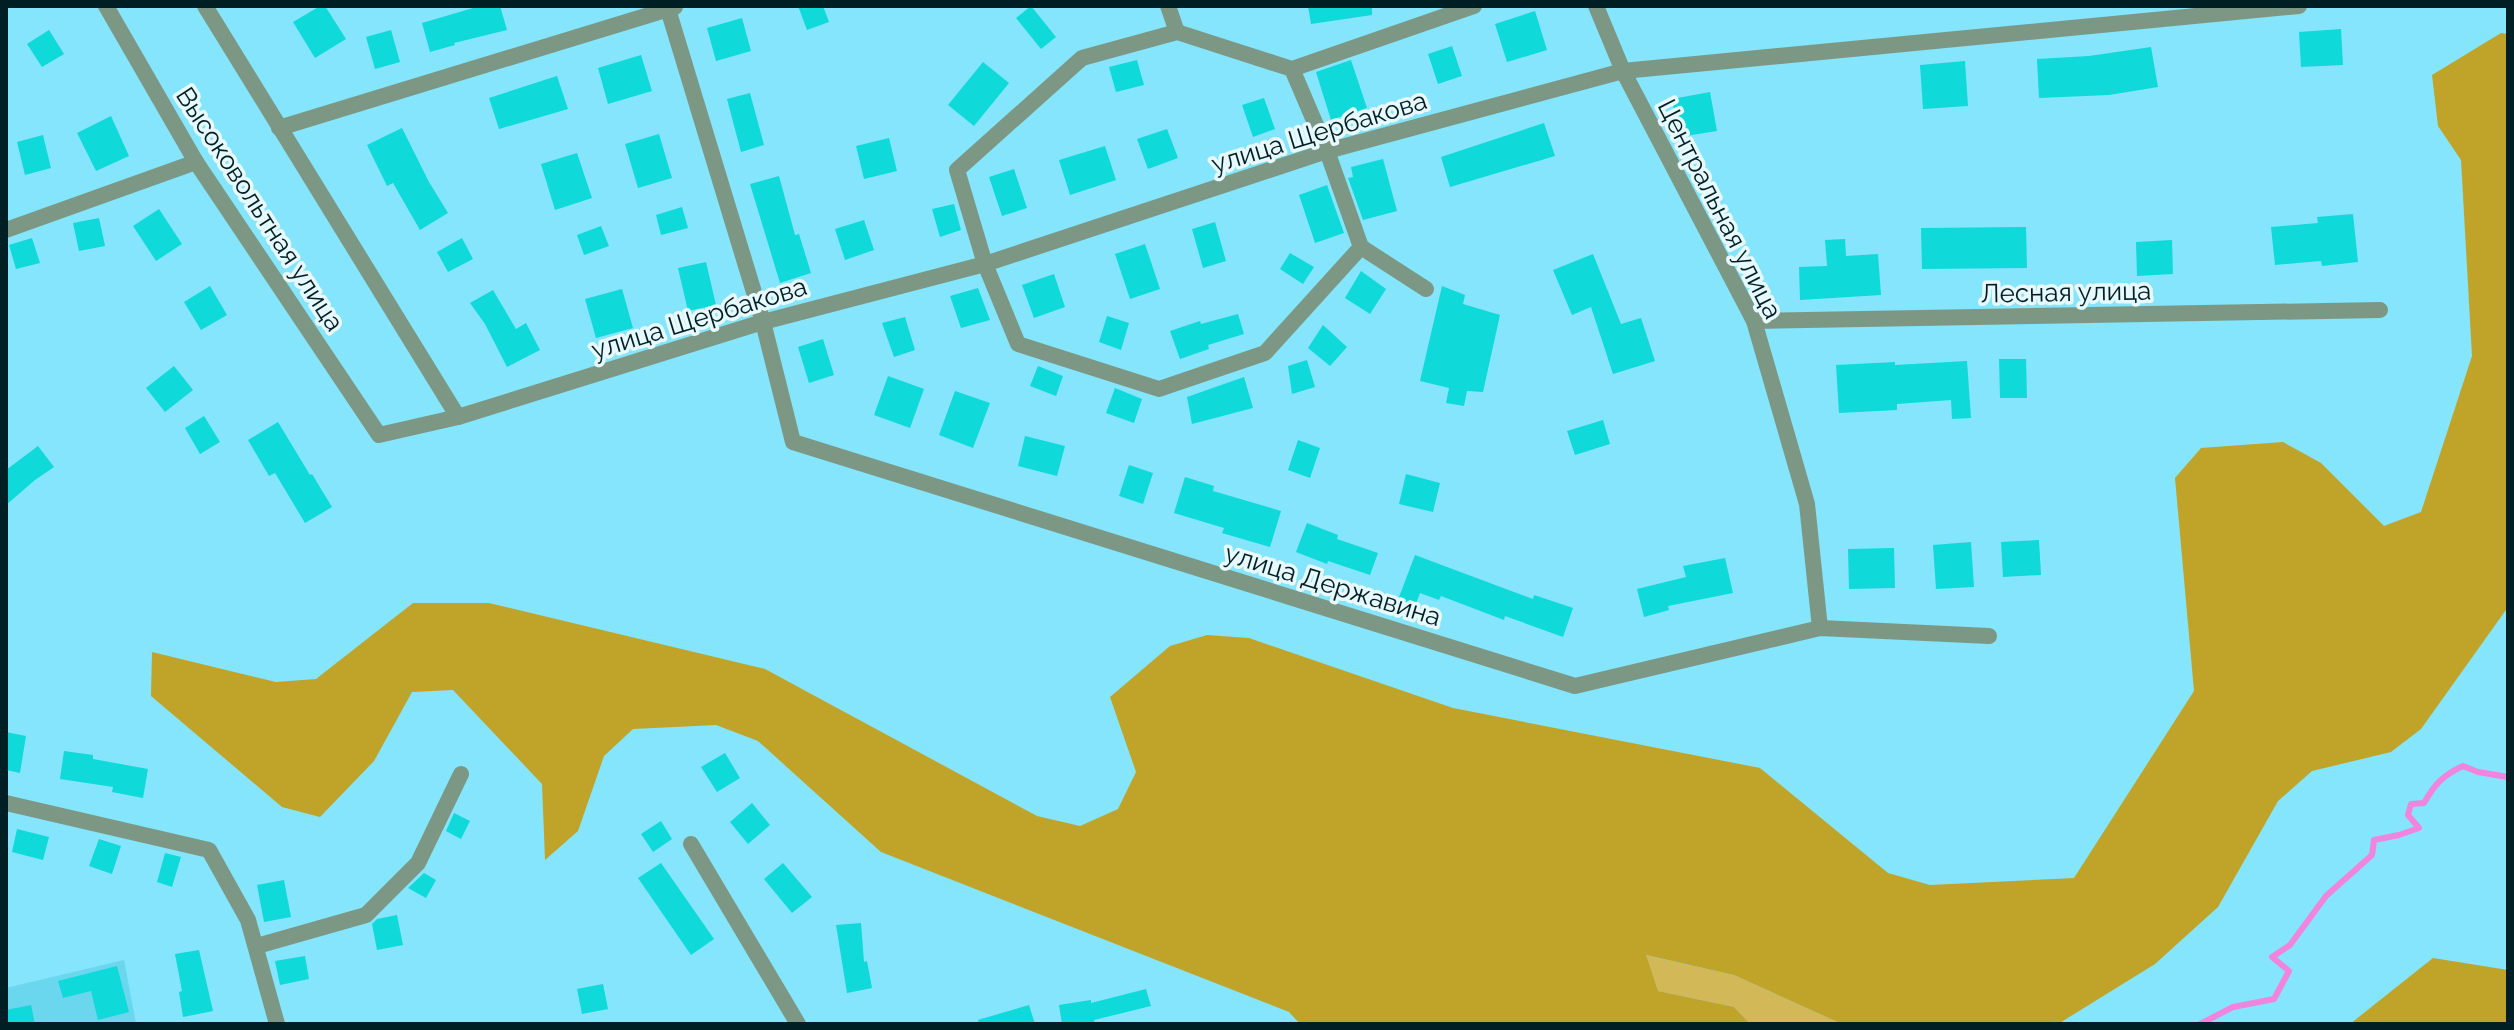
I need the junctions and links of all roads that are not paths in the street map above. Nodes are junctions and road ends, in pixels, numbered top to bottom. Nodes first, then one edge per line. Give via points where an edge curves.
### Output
1 (106, 6) edge
2 (205, 6) edge
3 (1168, 6) edge
4 (1474, 6) edge
5 (1596, 6) edge
6 (2299, 6) edge
7 (671, 7) edge
8 (1177, 32) junction
9 (1292, 69) junction
10 (1623, 71) junction
11 (279, 128) junction
12 (1327, 151) junction
13 (196, 162) junction
14 (6, 230) edge
15 (1361, 247) junction
16 (985, 264) junction
17 (1426, 289) dead end
18 (2380, 310) dead end
19 (1754, 321) junction
20 (763, 322) junction
21 (458, 417) junction
22 (379, 435) joint
23 (1820, 628) junction
24 (1989, 636) dead end
25 (461, 774) dead end
26 (6, 803) edge
27 (691, 844) dead end
28 (257, 946) junction
29 (277, 1024) edge
30 (798, 1024) edge

1 - 13 street, Высоковольтная улица
2 - 11 street
3 - 8 street
4 - 9 street
5 - 10 street, Центральная улица
6 - 10 street, улица Щербакова
7 - 11 street
7 - 20 street
8 - 9 street
8 - 16 street via 1082,58 957,170
9 - 12 street
10 - 12 street, улица Щербакова
10 - 19 street, Центральная улица
11 - 21 street
12 - 15 street
12 - 16 street, улица Щербакова
13 - 14 street
13 - 22 street, Высоковольтная улица
15 - 16 street via 1265,353 1159,389 1018,344
15 - 17 street
16 - 20 street, улица Щербакова
18 - 19 street, Лесная улица
19 - 23 street, Центральная улица via 1807,504
20 - 21 street, улица Щербакова
20 - 23 street, улица Державина via 793,442 1575,686
21 - 22 street, улица Щербакова
23 - 24 street, улица Державина
25 - 28 street via 418,863 366,915
26 - 28 street via 209,850
27 - 30 street
28 - 29 street

